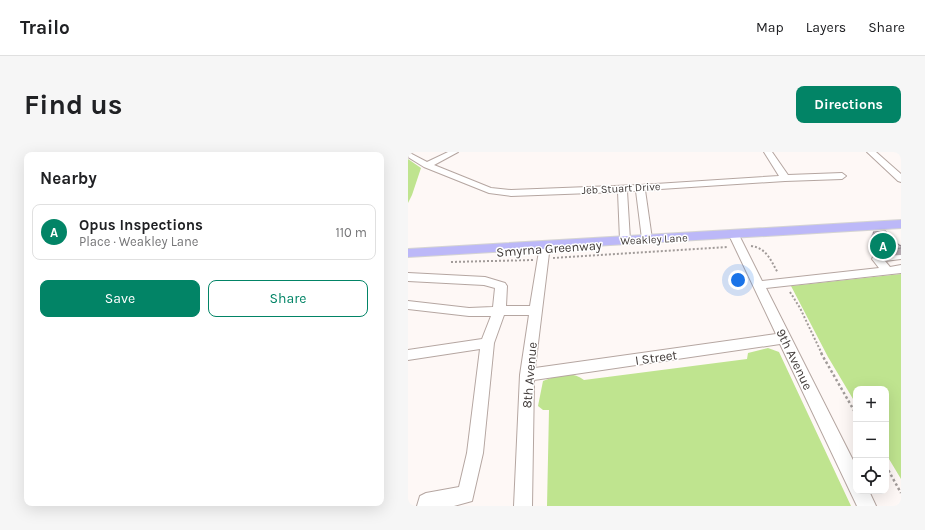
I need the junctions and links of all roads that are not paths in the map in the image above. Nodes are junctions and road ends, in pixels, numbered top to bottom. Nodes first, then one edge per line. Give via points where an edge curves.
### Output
1 (454, 152) edge
2 (768, 152) edge
3 (871, 152) edge
4 (408, 154) edge
5 (427, 165) junction
6 (842, 176) dead end
7 (785, 178) junction
8 (901, 179) edge
9 (640, 188) junction
10 (622, 189) junction
11 (901, 224) edge
12 (647, 239) junction
13 (625, 240) junction
14 (736, 241) junction
15 (544, 252) junction
16 (408, 253) edge
17 (901, 256) edge
18 (901, 269) edge
19 (887, 270) junction
20 (408, 277) edge
21 (758, 284) junction
22 (408, 305) edge
23 (537, 310) junction
24 (499, 312) junction
25 (786, 338) junction
26 (488, 343) junction
27 (408, 355) edge
28 (527, 375) junction
29 (853, 478) edge
30 (861, 494) edge
31 (426, 506) edge
32 (523, 506) edge
33 (867, 506) edge

1 - 5 street
2 - 7 street
3 - 8 street
4 - 5 street, Jeb Stuart Drive
5 - 10 street, Jeb Stuart Drive via 488,190 511,192
6 - 7 street, Jeb Stuart Drive
7 - 9 street, Jeb Stuart Drive
9 - 10 street, Jeb Stuart Drive
9 - 12 street
10 - 13 street
11 - 14 main road, Weakley Lane
12 - 13 main road, Weakley Lane
12 - 14 main road, Weakley Lane
13 - 15 main road, Weakley Lane
14 - 21 street, 9th Avenue
15 - 16 main road, Weakley Lane
15 - 23 street, 8th Avenue
17 - 19 street via 877,258
18 - 19 street
19 - 21 street
20 - 24 street via 485,282 501,286
21 - 25 street, 9th Avenue
22 - 24 street via 468,312
23 - 24 street
23 - 28 street, 8th Avenue
24 - 26 street
25 - 28 street, I Street
25 - 29 street, 9th Avenue
26 - 27 street
26 - 31 street via 475,453 466,495 426,502
28 - 32 street, 8th Avenue
30 - 33 street

